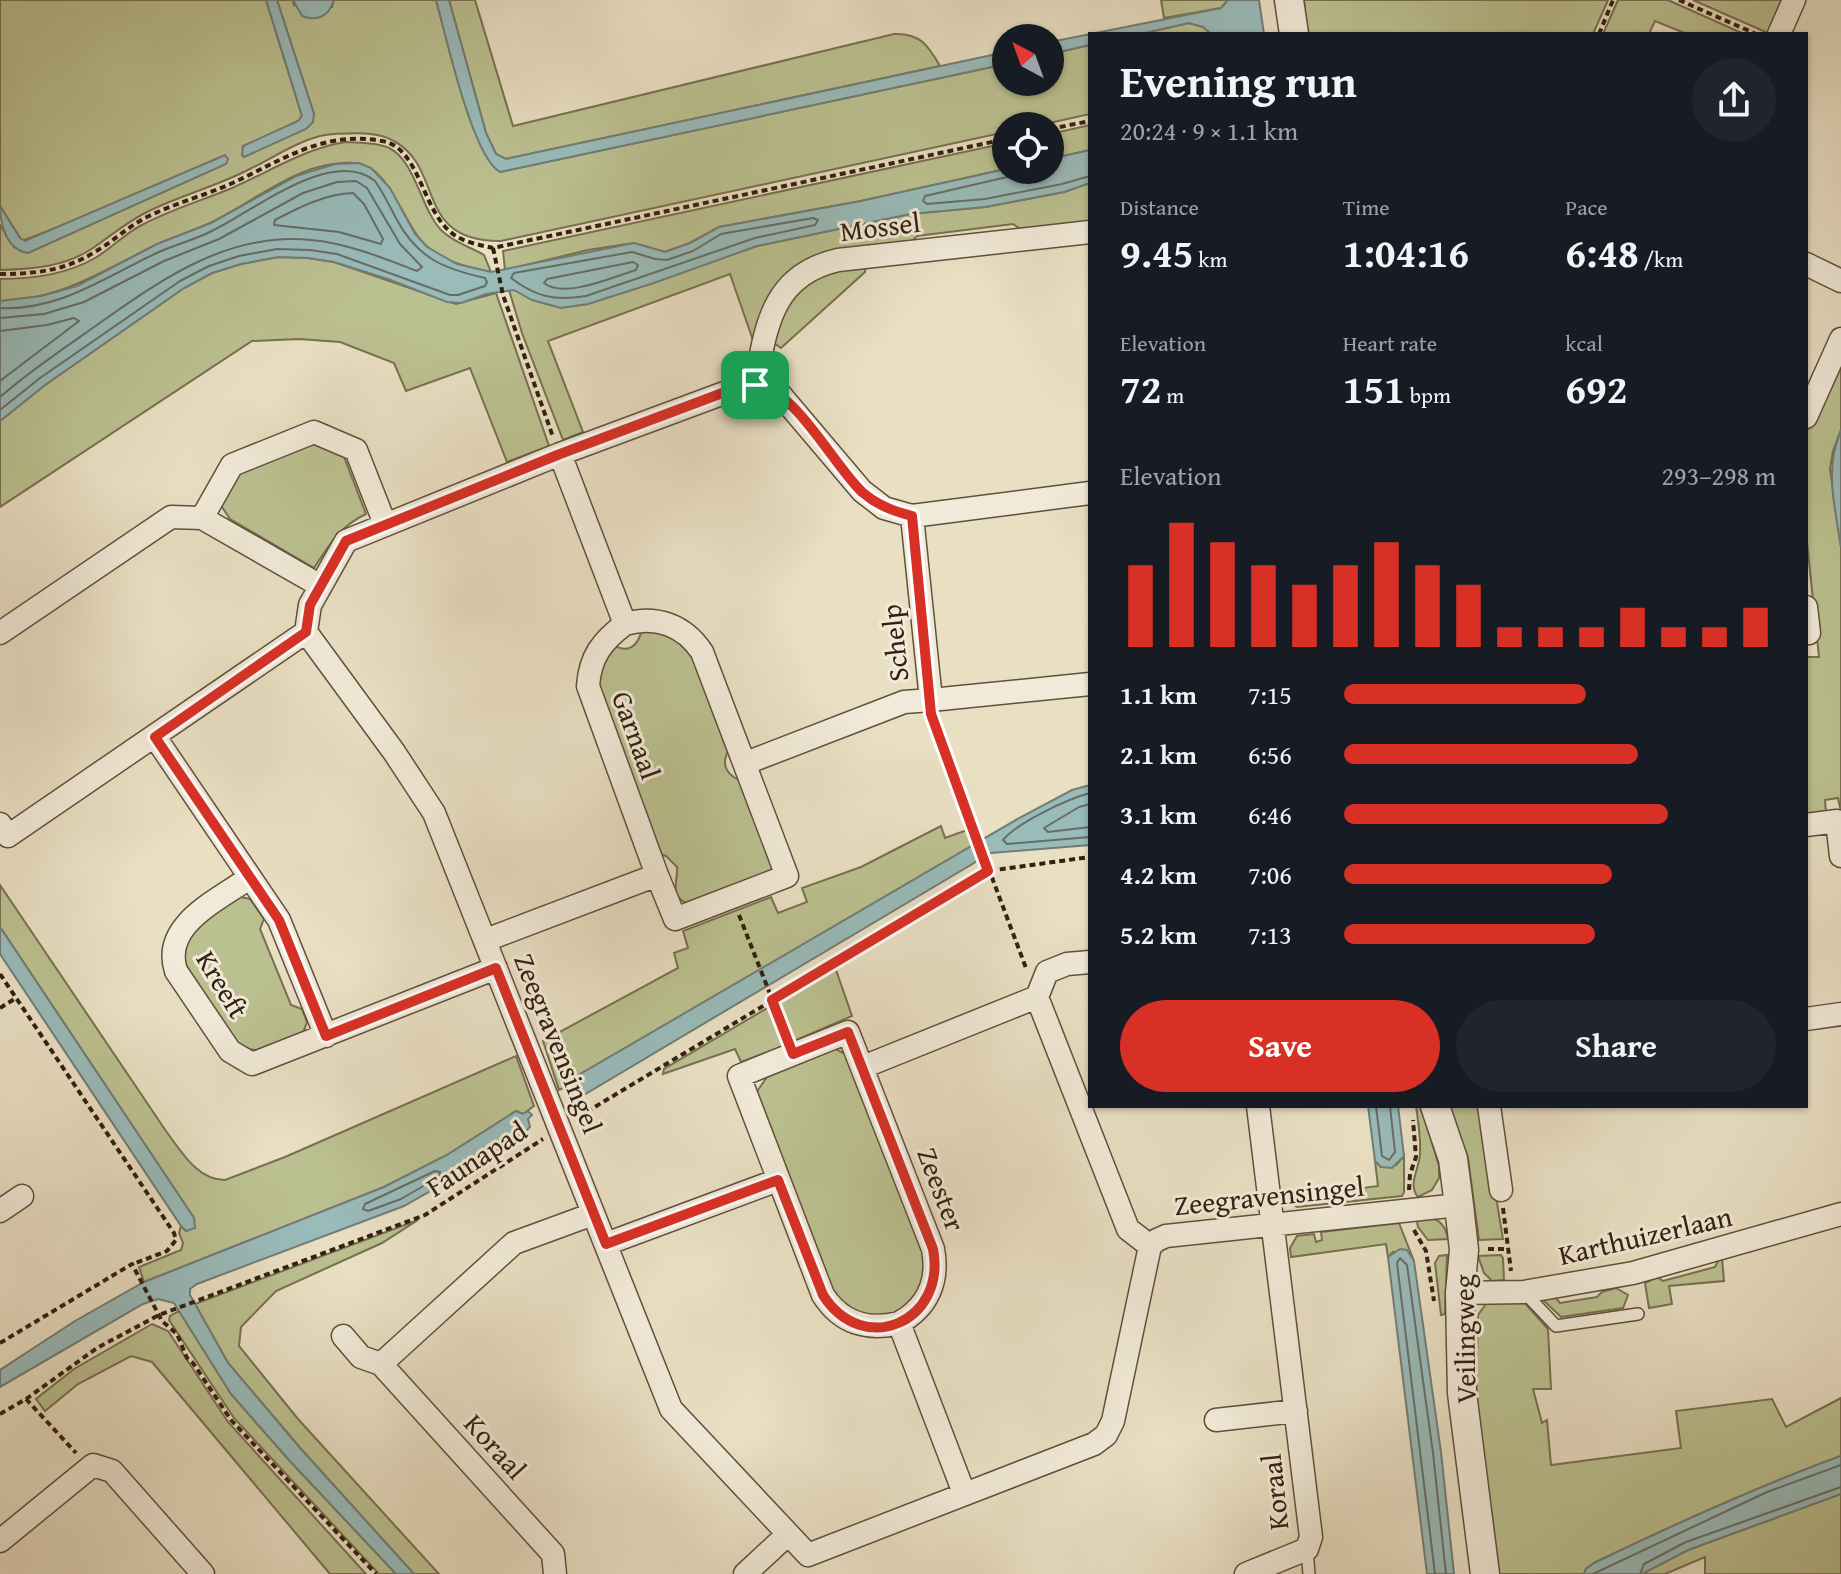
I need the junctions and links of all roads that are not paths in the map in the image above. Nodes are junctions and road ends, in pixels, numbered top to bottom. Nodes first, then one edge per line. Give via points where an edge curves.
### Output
1 (1289, 0) edge
2 (1794, 0) edge
3 (1294, 32) edge
4 (1780, 32) edge
5 (1088, 232) edge
6 (1808, 265) edge
7 (1841, 281) edge
8 (1841, 339) edge
9 (755, 385) junction
10 (1808, 413) edge
11 (560, 454) junction
12 (1088, 493) edge
13 (912, 516) junction
14 (202, 518) junction
15 (385, 524) junction
16 (319, 585) junction
17 (625, 624) junction
18 (306, 632) junction
19 (0, 633) edge
20 (1088, 684) edge
21 (931, 700) junction
22 (155, 737) junction
23 (746, 763) junction
24 (0, 824) edge
25 (1808, 825) edge
26 (1841, 856) edge
27 (657, 875) junction
28 (249, 878) junction
29 (486, 940) junction
30 (1088, 962) edge
31 (496, 968) junction
32 (1037, 997) junction
33 (1841, 1014) edge
34 (1808, 1019) edge
35 (326, 1036) junction
36 (863, 1067) junction
37 (1258, 1108) edge
38 (1436, 1108) edge
39 (1489, 1108) edge
40 (778, 1180) junction
41 (1501, 1190) road end
42 (22, 1196) dead end
43 (1459, 1205) junction
44 (0, 1211) edge
45 (593, 1214) junction
46 (1841, 1214) edge
47 (1273, 1223) junction
48 (606, 1244) junction
49 (1150, 1246) junction
50 (1460, 1293) junction
51 (1519, 1293) junction
52 (1638, 1314) dead end
53 (899, 1323) junction
54 (343, 1336) dead end
55 (381, 1364) junction
56 (1296, 1411) junction
57 (1216, 1420) dead end
58 (964, 1493) junction
59 (787, 1535) junction
60 (0, 1541) edge
61 (1307, 1549) junction
62 (203, 1574) edge
63 (555, 1574) edge
64 (745, 1574) edge
65 (1246, 1574) edge
66 (1309, 1574) edge
67 (1485, 1574) edge

1 - 3 street
2 - 4 street
5 - 9 street, Mossel via 817,265 800,275 772,310
6 - 7 street
8 - 10 street
9 - 11 street
9 - 13 street via 770,387 787,400 862,491 884,508
11 - 15 street
11 - 17 street
12 - 13 street
13 - 21 street, Schelp
14 - 15 street via 232,465 314,432 356,450
14 - 16 street
14 - 19 street via 171,517
15 - 16 street via 346,541
16 - 18 street
17 - 23 street, Garnaal via 656,620 679,628 696,643
17 - 27 street, Garnaal via 600,646 588,686
18 - 22 street
18 - 29 street, Zeegravensingel via 434,813
20 - 21 street, Schelp
21 - 23 street via 904,702
22 - 24 street via 8,836
22 - 28 street
23 - 27 street, Garnaal via 787,876 675,919
25 - 26 street via 1837,821
27 - 29 street
28 - 35 street via 279,920
28 - 35 street, Kreeft via 182,926 171,957 176,971 230,1051 252,1064
29 - 31 street, Zeegravensingel
30 - 32 street via 1047,972
31 - 35 street, Kreeft
31 - 45 street, Zeegravensingel
32 - 36 street
32 - 49 street via 1128,1229
33 - 34 street
36 - 40 street, Zeester via 848,1032 739,1076
36 - 53 street, Zeester via 935,1261 927,1299
37 - 47 street, Koraal
38 - 43 street, Veilingweg via 1453,1159
39 - 41 street
40 - 48 street
40 - 53 street, Zeester via 829,1305 860,1325
42 - 44 street
43 - 47 street, Zeegravensingel
43 - 50 street, Veilingweg via 1464,1250
45 - 48 street, Zeegravensingel
45 - 55 street via 514,1243
46 - 51 street, Karthuizerlaan via 1633,1273
47 - 49 street, Zeegravensingel via 1166,1236
47 - 56 street, Koraal
48 - 59 street, Zeegravensingel via 671,1409
49 - 58 street, Zeegravensingel via 1106,1435
50 - 51 street, Karthuizerlaan
50 - 67 street, Veilingweg via 1462,1393
51 - 52 lane via 1556,1326
53 - 58 street
54 - 55 street, Koraal via 361,1357
55 - 63 street, Koraal via 553,1554
56 - 57 street, Koraal
56 - 61 street, Koraal via 1311,1537
58 - 59 street, Zeegravensingel via 808,1555
59 - 64 street
60 - 62 street via 93,1465 112,1471
61 - 65 street, Koraal
61 - 66 lane

